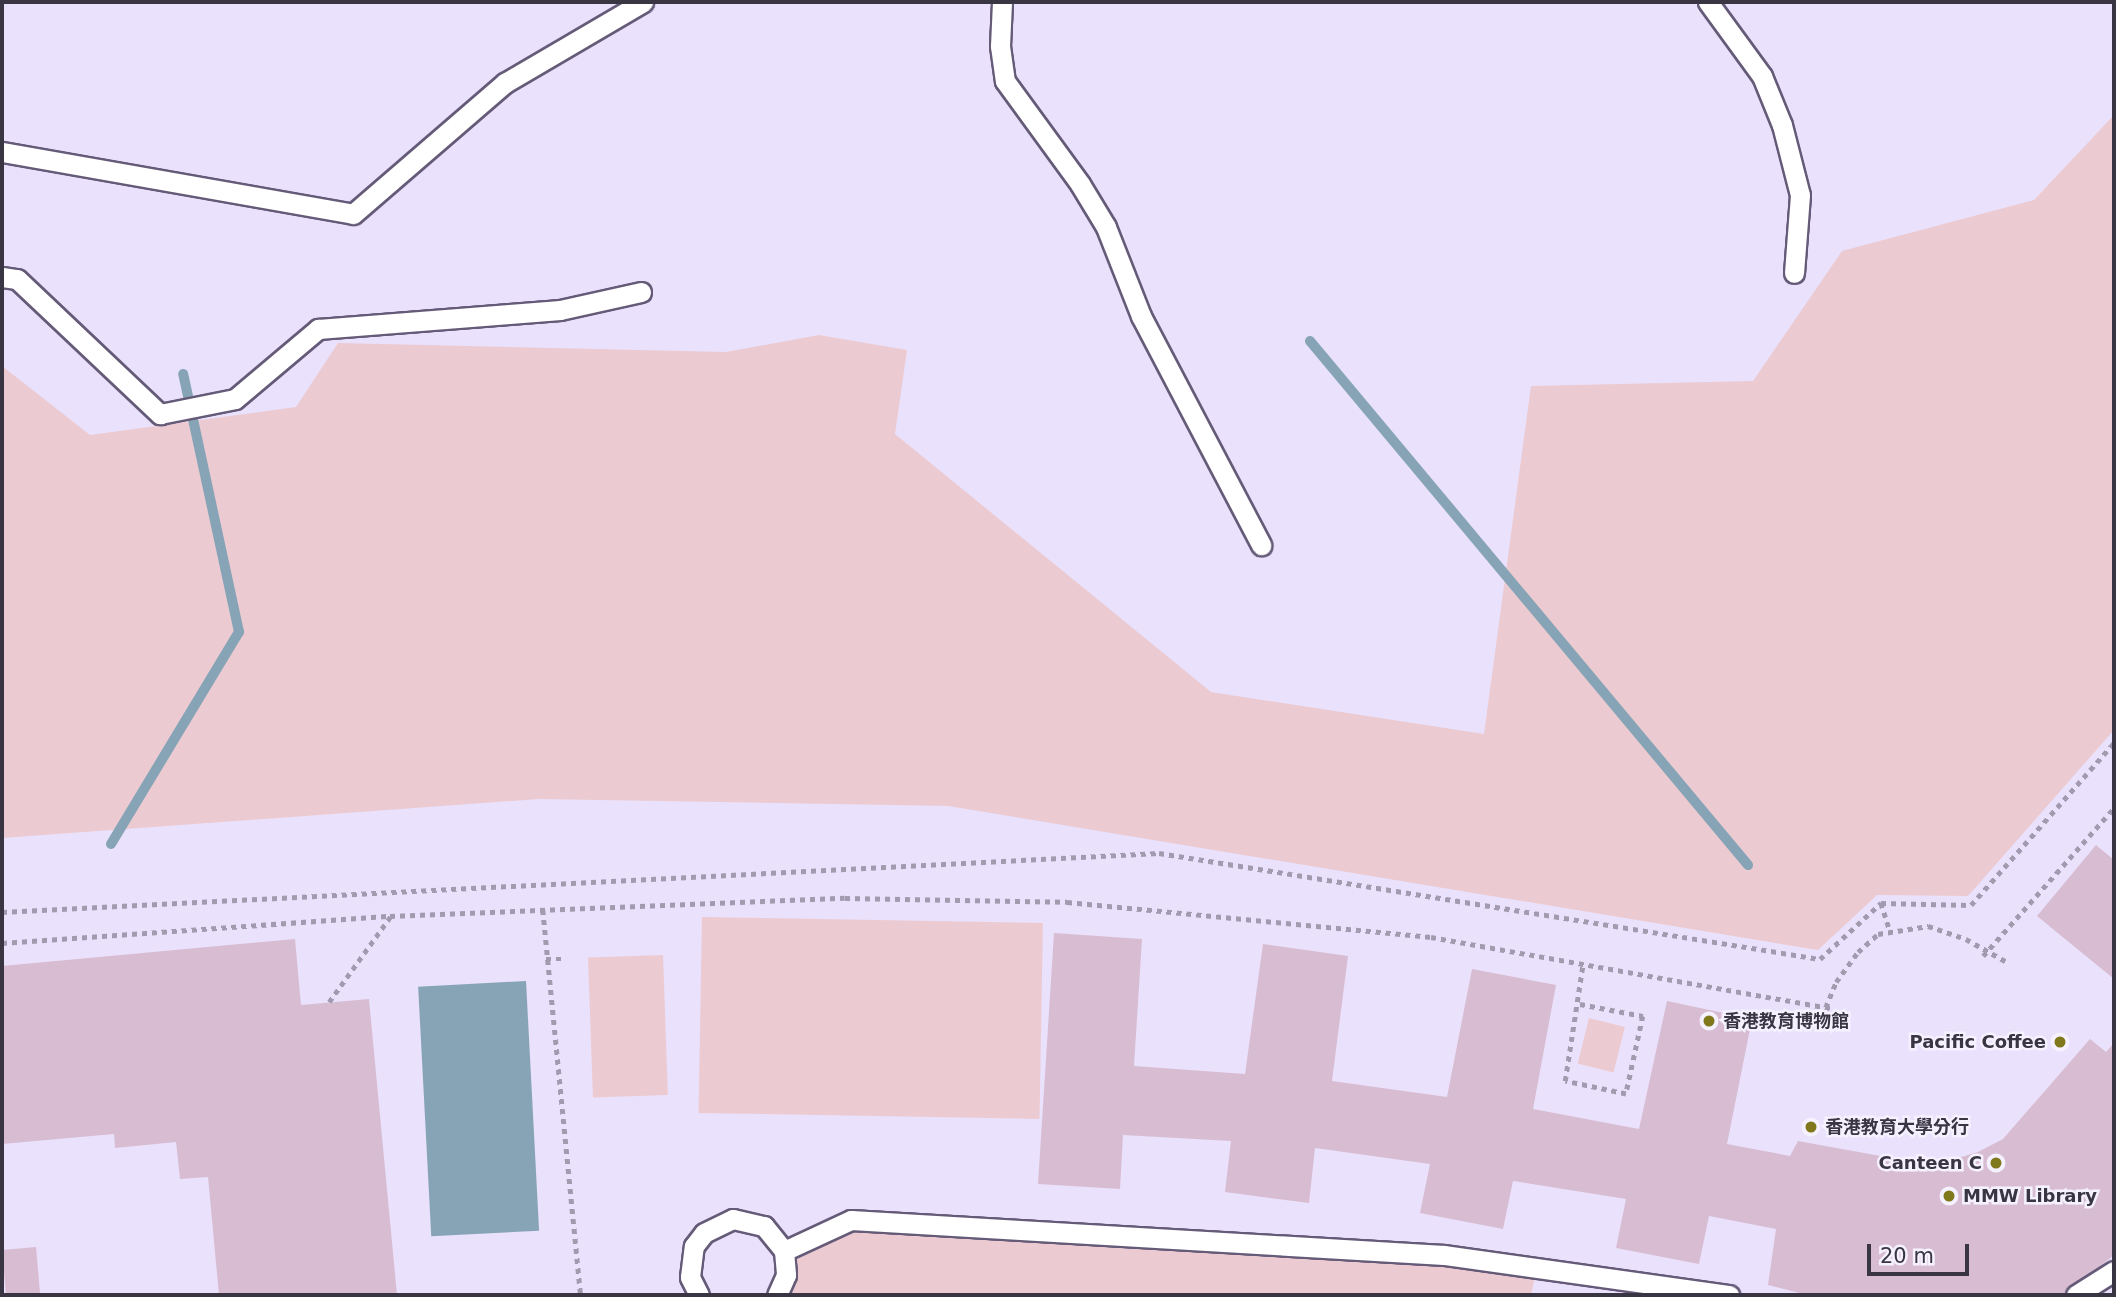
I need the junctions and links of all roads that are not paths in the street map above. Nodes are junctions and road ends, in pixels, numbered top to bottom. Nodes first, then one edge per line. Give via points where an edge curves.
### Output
1 (643, 2) edge
2 (1002, 2) edge
3 (1708, 2) edge
4 (2, 152) edge
5 (1794, 274) dead end
6 (2, 277) edge
7 (641, 292) dead end
8 (1261, 545) dead end
9 (784, 1251) junction
10 (2114, 1271) edge
11 (699, 1295) edge
12 (777, 1295) edge
13 (1729, 1295) edge
14 (2076, 1295) edge

1 - 4 lane via 505,83 353,214
2 - 8 lane via 1000,46 1005,80 1106,227 1141,316
3 - 5 lane via 1762,76 1782,125 1800,195
6 - 7 lane via 17,279 160,414 235,398 318,330 561,310
9 - 11 lane via 776,1237 756,1223 733,1219 717,1224 694,1246 690,1261 690,1277
9 - 12 lane via 786,1275
9 - 13 lane via 851,1220 1444,1255
10 - 14 lane

